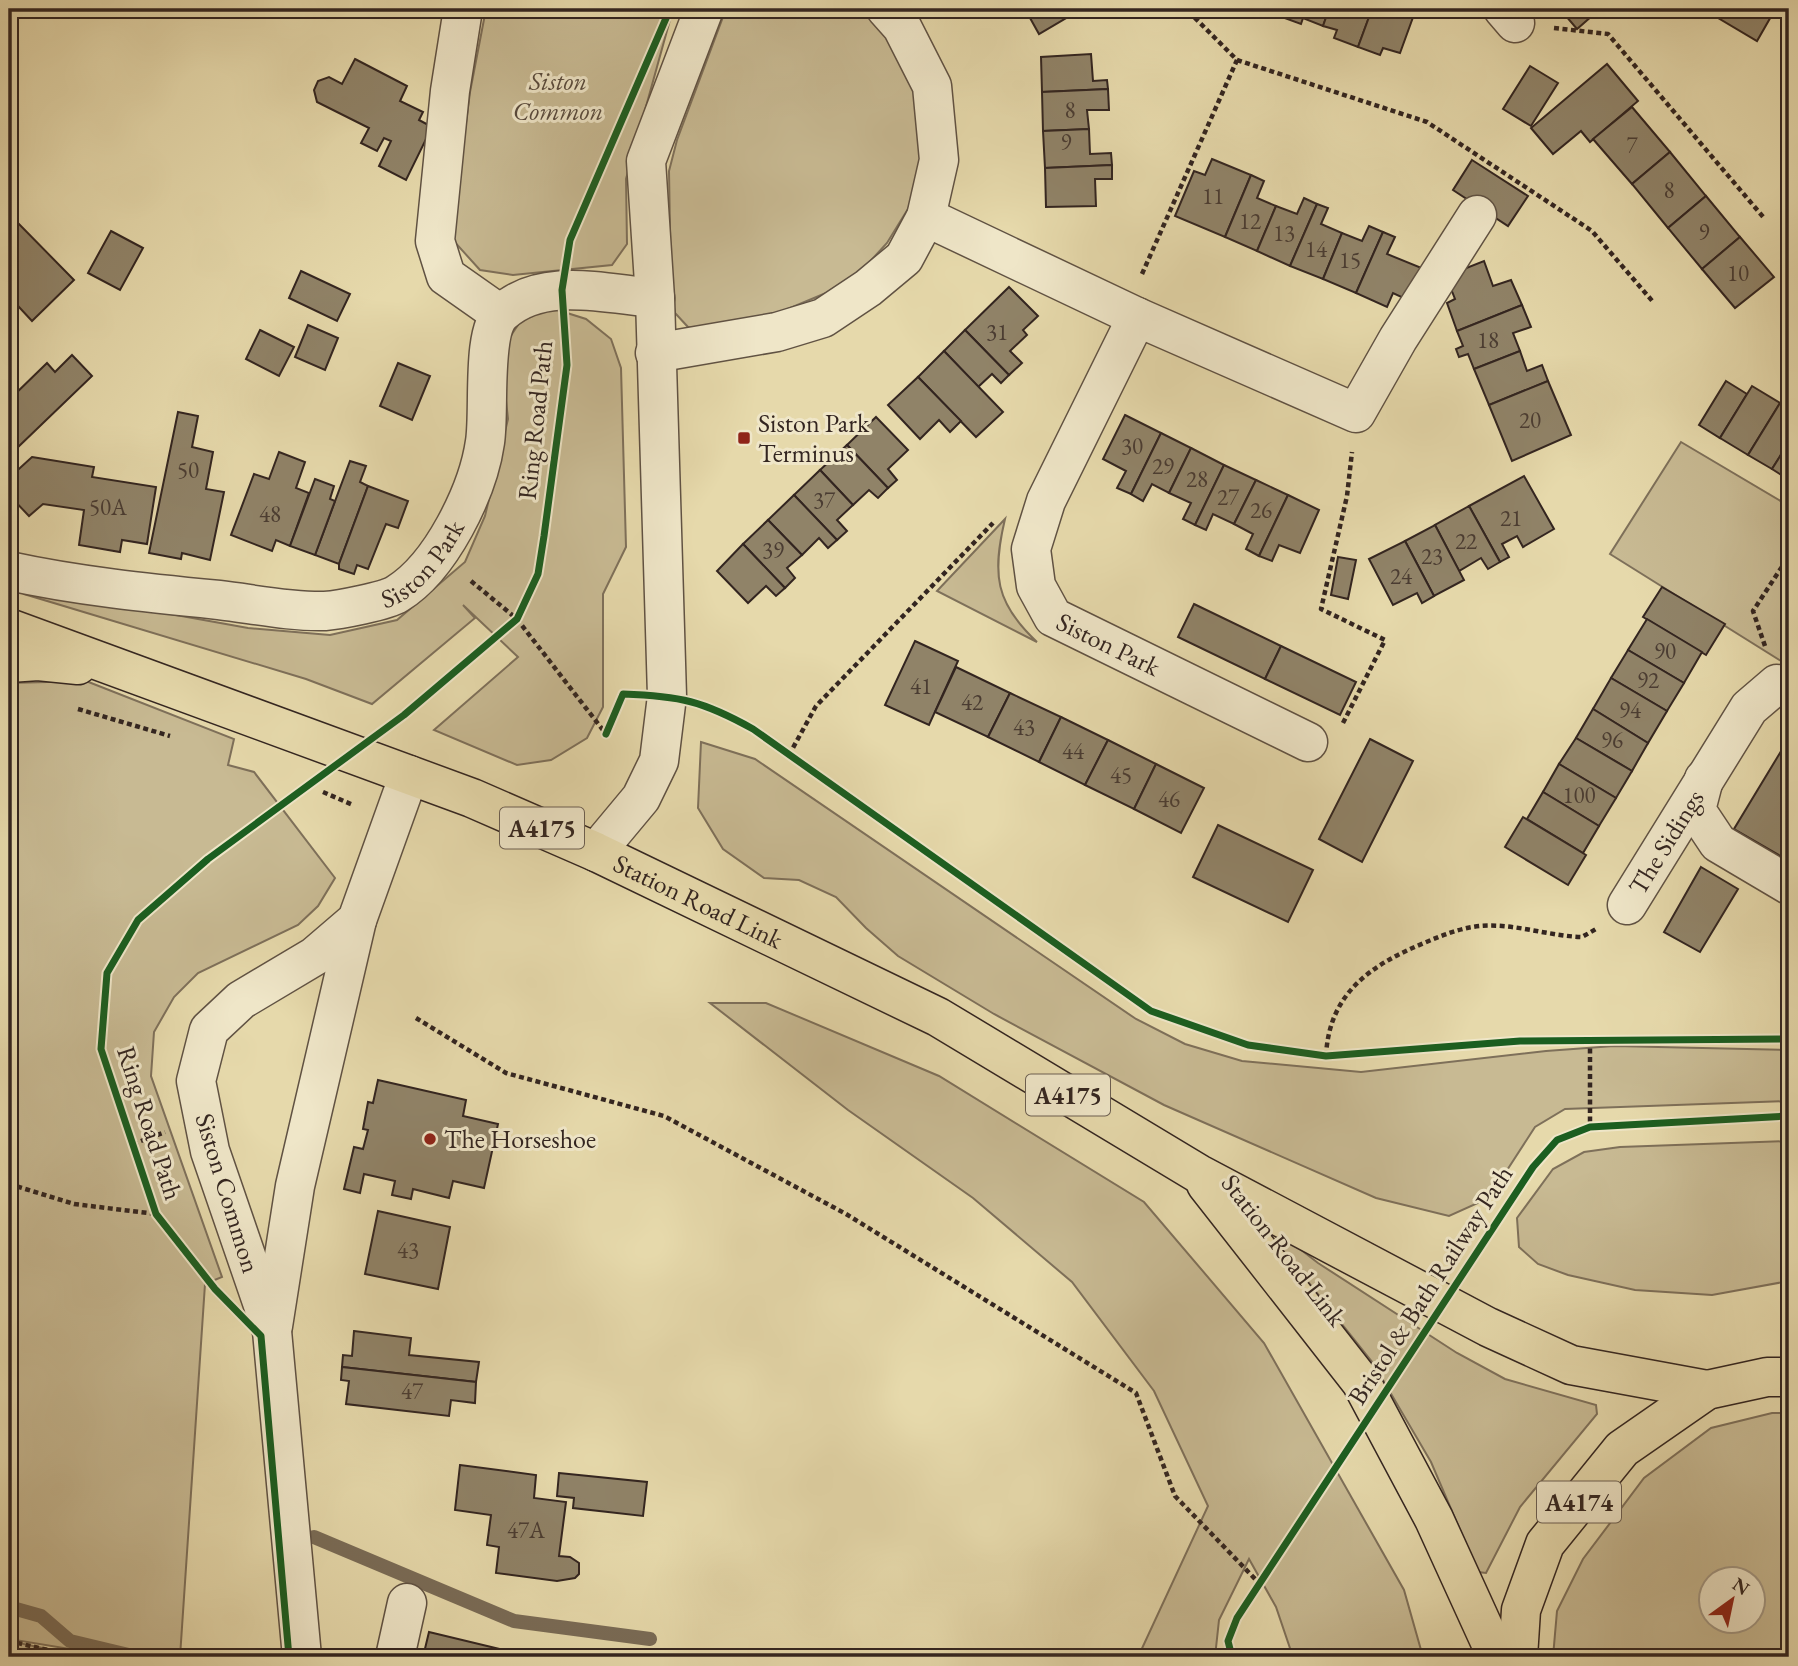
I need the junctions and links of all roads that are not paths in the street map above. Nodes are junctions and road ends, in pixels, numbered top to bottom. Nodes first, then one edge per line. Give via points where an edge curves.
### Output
1 (463, 9) edge
2 (704, 9) edge
3 (886, 9) edge
4 (1476, 215) dead end
5 (926, 216) junction
6 (655, 298) junction
7 (500, 314) junction
8 (1131, 314) junction
9 (655, 353) junction
10 (9, 571) edge
11 (9, 628) edge
12 (9, 663) edge
13 (132, 671) junction
14 (1783, 685) edge
15 (1308, 742) road end
16 (409, 775) junction
17 (1704, 779) junction
18 (596, 852) junction
19 (1789, 885) edge
20 (1627, 905) road end
21 (357, 920) junction
22 (1199, 1174) junction
23 (272, 1331) junction
24 (1789, 1377) edge
25 (1707, 1390) junction
26 (407, 1603) dead end
27 (302, 1657) edge
28 (395, 1657) edge
29 (1497, 1657) edge
30 (1518, 1657) edge

1 - 7 street via 435,241 446,276
2 - 6 street via 646,161
3 - 5 street via 902,27 932,86 939,160
4 - 8 street via 1356,413
5 - 8 street
5 - 9 street via 904,258 822,318 777,332
6 - 7 street via 542,292 523,298
6 - 9 street
7 - 10 street, Siston Park via 488,338 489,414 471,494 439,554 396,594 325,611 68,584
8 - 15 street, Siston Park via 1046,501 1031,549 1036,586 1053,617
9 - 18 street via 667,696 659,761 641,799
11 - 13 main road, Station Road Link / A4175
12 - 13 main road, Station Road Link / A4175 via 37,661
13 - 16 main road, Station Road Link / A4175
14 - 17 street, The Sidings via 1749,708
16 - 18 main road, Station Road Link / A4175
16 - 21 street, Siston Common
17 - 19 street, The Sidings via 1696,810 1718,843
17 - 20 street, The Sidings
18 - 22 main road, Station Road Link / A4175 via 938,1017
21 - 23 street, Siston Common via 295,1186
21 - 23 street, Siston Common via 315,956 241,1000 209,1030 196,1081 210,1151
22 - 25 main road, Station Road Link / A4175 via 1488,1327 1571,1365
22 - 29 main road, Station Road Link / A4175 via 1361,1382 1434,1519
23 - 27 street, Siston Common
24 - 25 main road, A4174
25 - 30 main road, A4174 via 1622,1449 1545,1544 1521,1610
26 - 28 street

